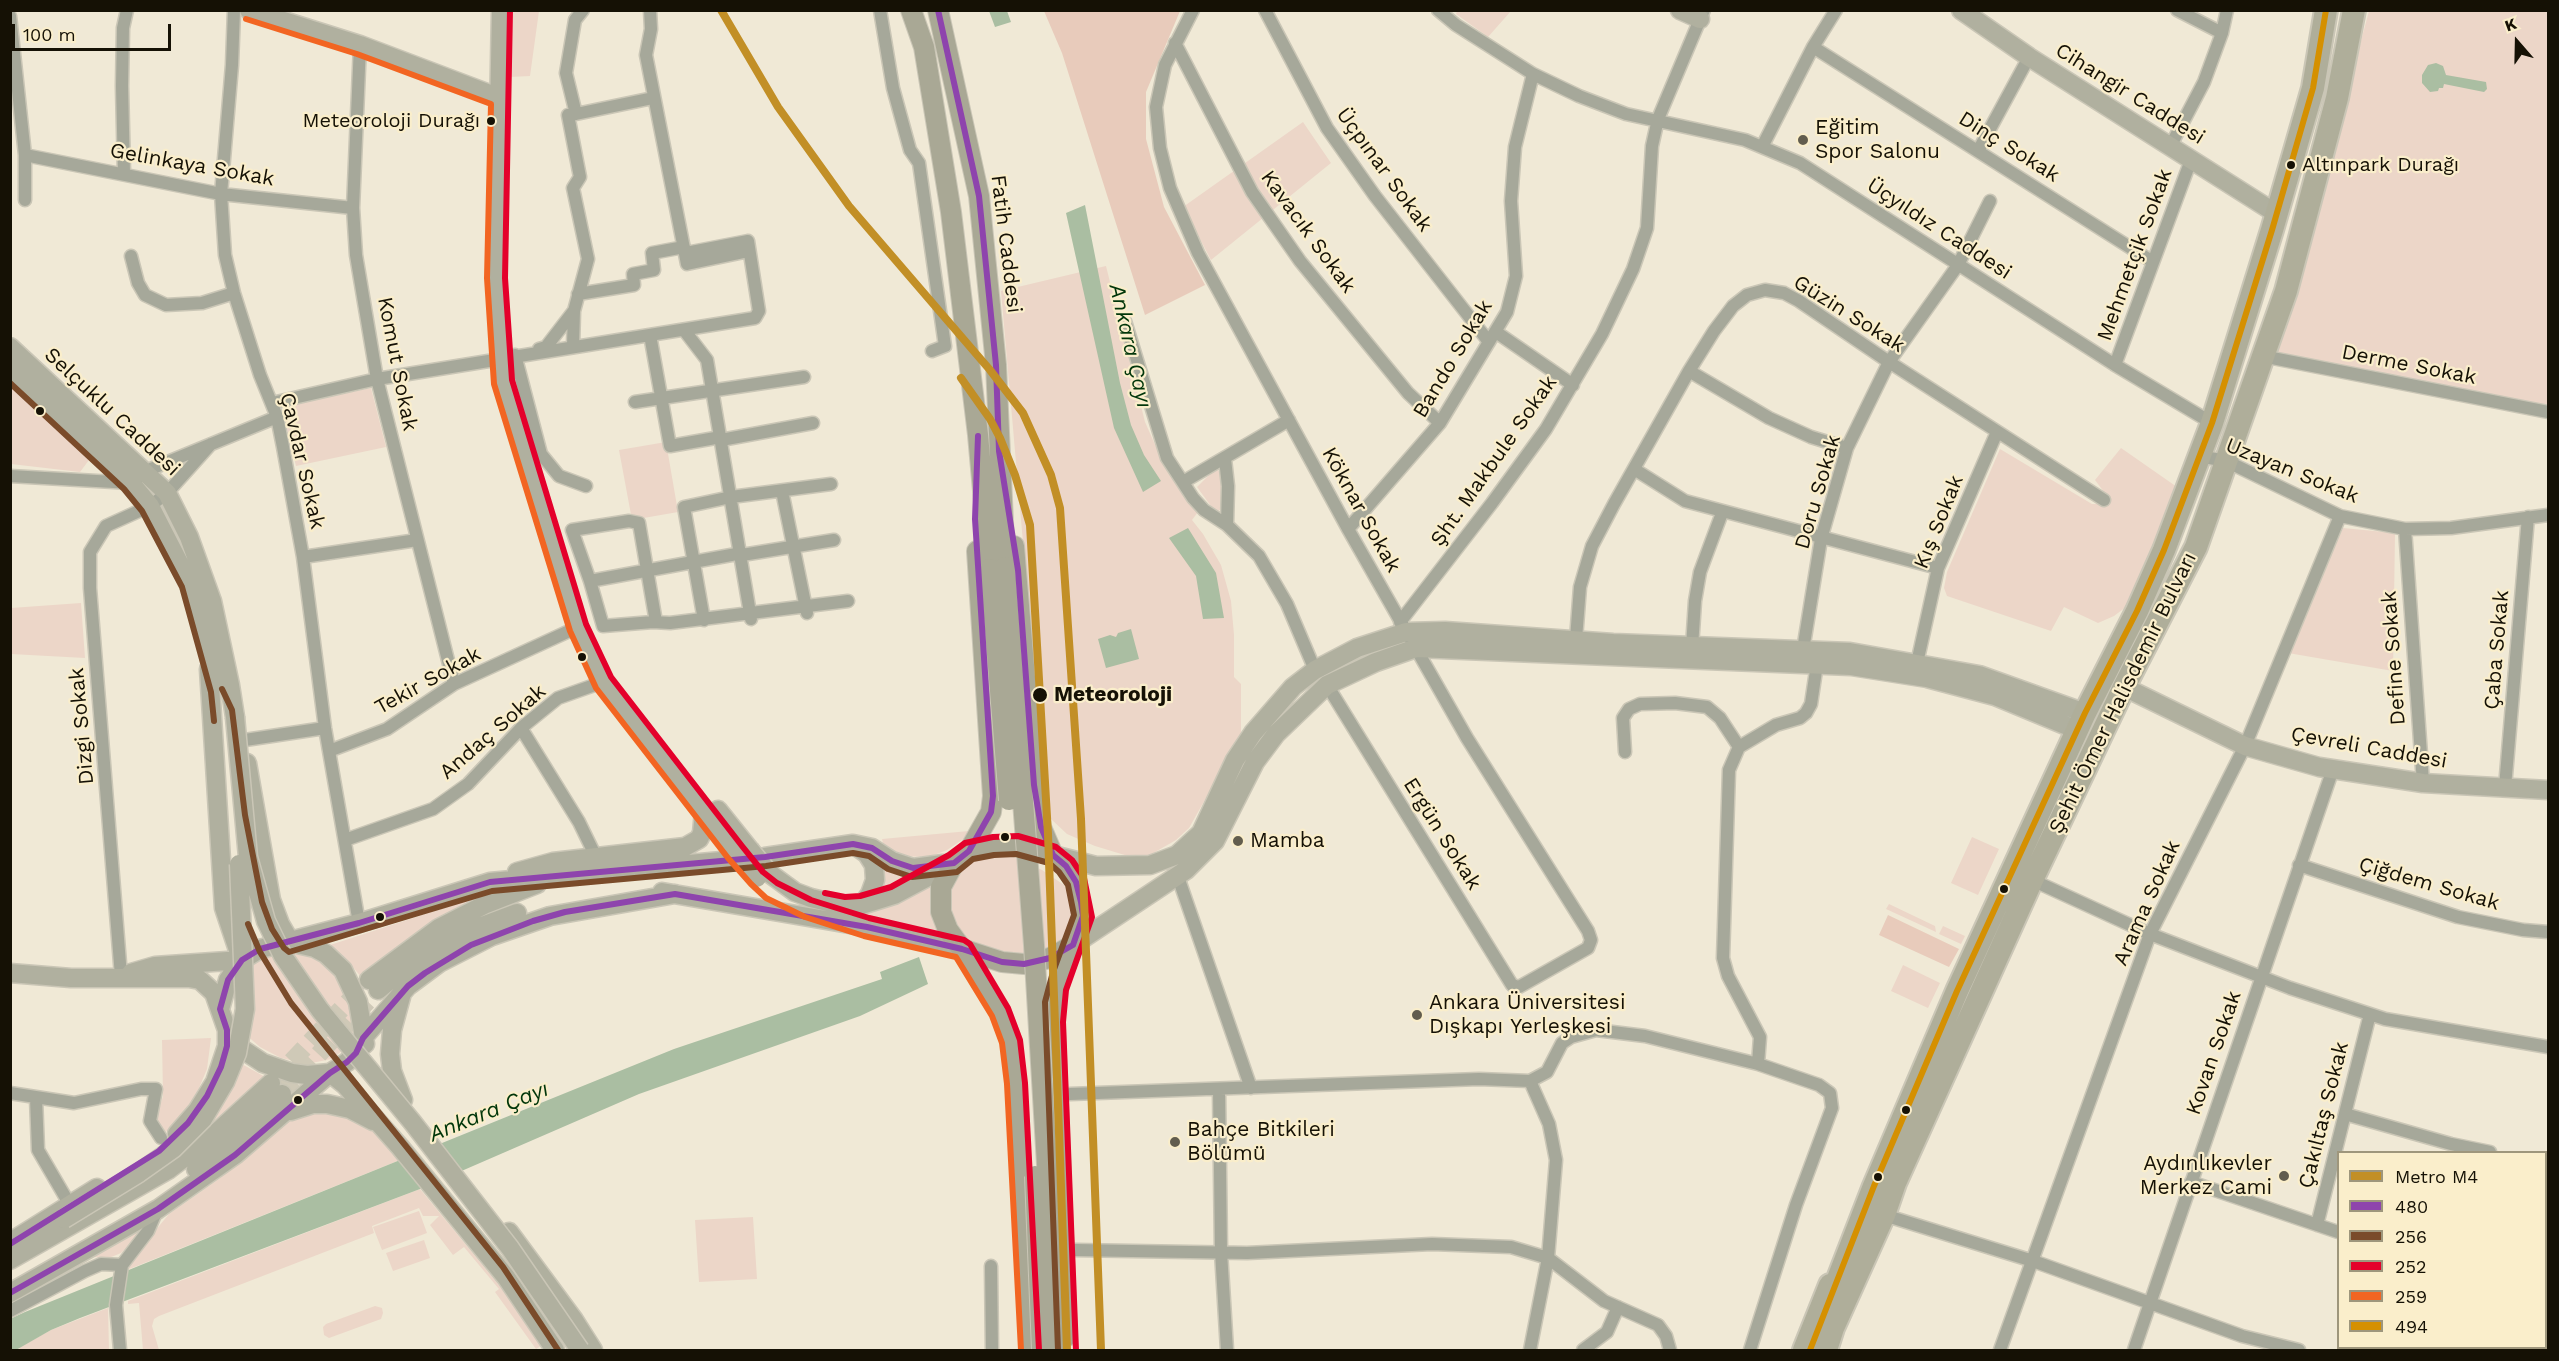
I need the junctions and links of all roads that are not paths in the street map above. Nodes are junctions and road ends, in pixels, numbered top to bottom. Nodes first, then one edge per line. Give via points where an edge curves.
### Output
1 (127, 10) edge
2 (234, 10) edge
3 (249, 10) edge
4 (501, 10) edge
5 (583, 10) edge
6 (650, 10) edge
7 (880, 10) edge
8 (911, 10) edge
9 (938, 10) edge
10 (1193, 10) edge
11 (1265, 10) edge
12 (1680, 10) edge
13 (1836, 10) edge
14 (2177, 10) edge
15 (2227, 10) edge
16 (2326, 10) edge
17 (2354, 10) edge
18 (1442, 12) edge
19 (1968, 13) edge
20 (1702, 15) edge
21 (10, 16) edge
22 (2222, 33) junction
23 (1175, 43) junction
24 (360, 45) junction
25 (1813, 47) junction
26 (2030, 57) junction
27 (1533, 74) junction
28 (500, 98) junction
29 (653, 98) junction
30 (576, 114) junction
31 (1658, 119) junction
32 (1762, 147) junction
33 (2170, 147) junction
34 (1978, 151) junction
35 (25, 155) junction
36 (2191, 160) junction
37 (124, 173) junction
38 (221, 194) junction
39 (25, 200) dead end
40 (1990, 201) dead end
41 (354, 208) junction
42 (2277, 214) junction
43 (686, 255) junction
44 (131, 256) dead end
45 (2153, 262) junction
46 (1958, 265) junction
47 (234, 293) junction
48 (578, 294) junction
49 (574, 311) junction
50 (1125, 321) dead end
51 (684, 330) junction
52 (650, 335) junction
53 (1492, 337) junction
54 (573, 346) junction
55 (10, 347) edge
56 (528, 350) dead end
57 (932, 351) dead end
58 (508, 356) junction
59 (2262, 356) junction
60 (1889, 362) junction
61 (2115, 364) junction
62 (10, 370) edge
63 (1689, 371) junction
64 (804, 377) dead end
65 (376, 379) junction
66 (1573, 385) junction
67 (712, 392) junction
68 (662, 398) junction
69 (636, 402) dead end
70 (272, 403) junction
71 (2548, 412) edge
72 (277, 417) junction
73 (1289, 420) junction
74 (813, 423) dead end
75 (1440, 423) junction
76 (2212, 423) junction
77 (1997, 432) junction
78 (978, 435) junction
79 (721, 438) junction
80 (212, 444) junction
81 (1847, 448) junction
82 (999, 451) junction
83 (2199, 456) junction
84 (1225, 459) junction
85 (2226, 461) junction
86 (1634, 469) junction
87 (146, 471) junction
88 (10, 476) edge
89 (1184, 482) junction
90 (131, 483) junction
91 (831, 484) dead end
92 (586, 486) dead end
93 (782, 490) junction
94 (167, 493) junction
95 (731, 497) junction
96 (2104, 500) dead end
97 (150, 506) junction
98 (1722, 513) junction
99 (2548, 515) edge
100 (2340, 516) junction
101 (2528, 517) junction
102 (1227, 525) junction
103 (2405, 529) junction
104 (1348, 530) junction
105 (1821, 539) junction
106 (417, 540) junction
107 (834, 540) dead end
108 (794, 547) junction
109 (742, 554) junction
110 (303, 557) junction
111 (693, 562) junction
112 (998, 568) junction
113 (1938, 568) junction
114 (647, 570) junction
115 (590, 581) junction
116 (848, 602) dead end
117 (806, 610) junction
118 (751, 617) junction
119 (704, 620) junction
120 (657, 622) junction
121 (578, 627) junction
122 (1403, 627) junction
123 (1576, 639) junction
124 (1692, 647) junction
125 (1416, 648) junction
126 (210, 649) junction
127 (1803, 650) junction
128 (1917, 663) junction
129 (1817, 664) junction
130 (1315, 670) junction
131 (603, 682) junction
132 (454, 684) junction
133 (230, 685) junction
134 (1327, 685) junction
135 (2124, 687) junction
136 (229, 717) junction
137 (2081, 721) junction
138 (325, 728) junction
139 (521, 728) junction
140 (245, 740) junction
141 (2245, 746) junction
142 (1739, 747) junction
143 (329, 751) junction
144 (1625, 752) dead end
145 (2333, 769) junction
146 (2423, 783) junction
147 (2505, 787) junction
148 (2548, 790) edge
149 (704, 812) junction
150 (345, 840) junction
151 (853, 844) junction
152 (1053, 855) junction
153 (596, 857) junction
154 (961, 857) junction
155 (752, 862) junction
156 (239, 864) junction
157 (2300, 865) junction
158 (559, 876) junction
159 (1178, 877) junction
160 (2032, 880) junction
161 (490, 882) junction
162 (675, 894) junction
163 (270, 896) junction
164 (862, 905) junction
165 (224, 907) junction
166 (358, 923) junction
167 (867, 927) junction
168 (2548, 932) edge
169 (2150, 934) junction
170 (291, 943) junction
171 (1073, 945) junction
172 (962, 949) junction
173 (242, 960) junction
174 (10, 973) edge
175 (121, 976) junction
176 (2261, 976) junction
177 (1532, 980) joint
178 (402, 994) junction
179 (220, 1009) junction
180 (2370, 1014) junction
181 (227, 1030) junction
182 (363, 1038) junction
183 (2548, 1047) edge
184 (1758, 1064) junction
185 (330, 1073) junction
186 (1530, 1081) junction
187 (1251, 1088) junction
188 (1219, 1089) junction
189 (10, 1093) edge
190 (1070, 1095) dead end
191 (36, 1098) junction
192 (407, 1105) junction
193 (285, 1114) junction
194 (2344, 1114) junction
195 (382, 1126) junction
196 (161, 1138) dead end
197 (2485, 1151) edge
198 (2191, 1182) junction
199 (1874, 1186) junction
200 (158, 1209) junction
201 (67, 1212) junction
202 (1884, 1215) junction
203 (2317, 1225) junction
204 (2337, 1232) edge
205 (10, 1244) edge
206 (1075, 1250) dead end
207 (10, 1251) edge
208 (1221, 1252) junction
209 (1548, 1258) junction
210 (10, 1260) edge
211 (2033, 1261) junction
212 (991, 1266) dead end
213 (122, 1269) junction
214 (10, 1284) edge
215 (10, 1293) edge
216 (2150, 1303) junction
217 (1618, 1307) junction
218 (10, 1311) edge
219 (120, 1350) edge
220 (555, 1350) edge
221 (568, 1350) edge
222 (580, 1350) edge
223 (593, 1350) edge
224 (992, 1350) edge
225 (1030, 1350) edge
226 (1042, 1350) edge
227 (1058, 1350) edge
228 (1067, 1350) edge
229 (1227, 1350) edge
230 (1530, 1350) edge
231 (1583, 1350) edge
232 (1670, 1350) edge
233 (1750, 1350) edge
234 (1804, 1350) edge
235 (1810, 1350) edge
236 (1826, 1350) edge
237 (2001, 1350) edge
238 (2134, 1350) edge
239 (2299, 1350) edge

1 - 37 street via 123,28
2 - 38 street, Çavdar Sokak
3 - 24 main road
4 - 28 main road
5 - 30 street via 575,20 566,73
6 - 29 street via 646,55
7 - 57 street via 893,88 910,150 919,163 945,346
8 - 78 main road, Fatih Caddesi via 924,47 951,212
9 - 82 main road, Fatih Caddesi via 979,196 996,365
10 - 23 street, Köknar Sokak
11 - 53 street, Üçpınar Sokak via 1327,128 1376,196
12 - 20 main road
13 - 25 street
14 - 22 street
15 - 22 street
16 - 42 highway, Şehit Ömer Halisdemir Bulvarı via 2313,88
17 - 59 highway, Şehit Ömer Halisdemir Bulvarı via 2337,98 2286,291
18 - 27 street, Üçyıldız Caddesi
19 - 26 main road, Cihangir Caddesi
20 - 31 street, Şht. Makbule Sokak
21 - 35 street
22 - 33 street via 2204,82
23 - 73 street, Köknar Sokak via 1165,65 1156,106 1160,148 1170,188 1198,253
23 - 75 street, Kavacık Sokak via 1252,192 1300,261 1408,393
24 - 28 main road
24 - 41 street, Komut Sokak
25 - 32 street
25 - 34 street, Dinç Sokak
26 - 33 main road, Cihangir Caddesi
26 - 34 street
27 - 31 street, Üçyıldız Caddesi via 1626,114
27 - 53 street, Bando Sokak via 1515,147 1511,201 1516,276 1507,312
28 - 58 main road via 496,278
29 - 30 street
29 - 43 street
30 - 48 street via 568,115 580,177 573,188 588,259
31 - 32 street, Üçyıldız Caddesi
31 - 66 street, Şht. Makbule Sokak via 1652,146 1647,228 1633,269
32 - 46 street, Üçyıldız Caddesi via 1800,163
33 - 36 main road, Cihangir Caddesi
34 - 45 street, Dinç Sokak
35 - 37 street, Gelinkaya Sokak
35 - 39 street
36 - 42 main road, Cihangir Caddesi
36 - 45 street, Mehmetçik Sokak
37 - 38 street, Gelinkaya Sokak
38 - 41 street, Gelinkaya Sokak
38 - 47 street, Çavdar Sokak via 225,255
40 - 46 street, Doru Sokak
41 - 65 street, Komut Sokak via 356,255
42 - 76 highway, Şehit Ömer Halisdemir Bulvarı
43 - 48 street via 652,253 654,270 633,274 634,285
43 - 51 street via 748,246 759,311 755,318
44 - 47 street via 145,295 166,306 202,303
45 - 61 street, Mehmetçik Sokak
46 - 60 street, Doru Sokak
46 - 61 street, Üçyıldız Caddesi
47 - 70 street, Çavdar Sokak
48 - 49 street
49 - 54 street
49 - 56 street via 546,347
50 - 89 street via 1167,458
51 - 52 street
51 - 67 street via 706,360
52 - 54 street
52 - 68 street
53 - 66 street, Üçpınar Sokak
53 - 75 street, Bando Sokak
54 - 58 street
55 - 87 main road, Selçuklu Caddesi
58 - 65 street
58 - 92 street via 541,454 558,476
58 - 121 main road via 503,382
59 - 71 street, Derme Sokak
59 - 85 highway, Şehit Ömer Halisdemir Bulvarı
60 - 63 street, Güzin Sokak via 1799,301 1765,290 1747,295 1733,306
60 - 77 street, Güzin Sokak
60 - 81 street, Doru Sokak
61 - 76 street, Üçyıldız Caddesi
62 - 90 main road, Selçuklu Caddesi
63 - 81 street via 1769,418
63 - 86 street, Güzin Sokak
64 - 67 street
65 - 70 street
65 - 106 street, Komut Sokak
66 - 122 street, Şht. Makbule Sokak via 1546,429
67 - 68 street
67 - 79 street
68 - 69 street
68 - 79 street via 670,446
70 - 72 street, Çavdar Sokak
72 - 80 street
72 - 110 street, Çavdar Sokak
73 - 84 street
73 - 104 street, Köknar Sokak
74 - 79 street
75 - 104 street, Bando Sokak
76 - 83 highway, Şehit Ömer Halisdemir Bulvarı
77 - 96 street, Güzin Sokak
77 - 113 street, Kış Sokak
78 - 112 main road, Fatih Caddesi
78 - 154 main road via 975,519 993,796 990,812
79 - 95 street
80 - 87 street
80 - 94 street, Dizgi Sokak
81 - 105 street, Doru Sokak
82 - 112 main road, Fatih Caddesi
82 - 152 main road via 1018,570 1034,785 1041,827
83 - 85 street, Uzayan Sokak
83 - 137 highway, Şehit Ömer Halisdemir Bulvarı via 2137,611
84 - 89 street
84 - 102 street
85 - 100 street, Uzayan Sokak
85 - 135 highway, Şehit Ömer Halisdemir Bulvarı via 2196,547
86 - 98 street via 1685,501
86 - 123 street, Güzin Sokak via 1592,546 1580,587
87 - 90 street
87 - 94 main road, Selçuklu Caddesi
88 - 90 street
89 - 102 street via 1204,510
90 - 97 main road, Selçuklu Caddesi
91 - 93 street
93 - 95 street
93 - 108 street
94 - 97 street, Dizgi Sokak
94 - 133 main road, Selçuklu Caddesi via 189,537 212,600
95 - 109 street
95 - 111 street via 684,507
97 - 126 main road, Selçuklu Caddesi via 190,584
97 - 175 street, Dizgi Sokak via 106,526 90,552
98 - 105 street
98 - 124 street via 1700,572
99 - 101 street, Uzayan Sokak
100 - 103 street, Uzayan Sokak
100 - 141 street, Arama Sokak
101 - 103 street, Uzayan Sokak via 2451,528
101 - 147 street, Çaba Sokak
102 - 130 street via 1259,556 1287,604
103 - 146 street, Define Sokak
104 - 122 street, Köknar Sokak
105 - 113 street
105 - 127 street, Doru Sokak
106 - 110 street
106 - 132 street, Komut Sokak
107 - 108 street
108 - 109 street
108 - 117 street
109 - 111 street
109 - 118 street
110 - 138 street, Çavdar Sokak
111 - 114 street
111 - 119 street
112 - 226 main road, Fatih Caddesi, bridge via 1030,1052
112 - 227 main road, Fatih Caddesi, bridge via 1034,945
113 - 128 street, Kış Sokak
114 - 115 street
114 - 115 street via 639,523 629,521 572,530
114 - 120 street
115 - 120 street via 603,626
116 - 117 street
117 - 118 street
118 - 119 street
119 - 120 street
121 - 131 main road
121 - 132 street, Tekir Sokak
122 - 123 main road
122 - 125 street, Köknar Sokak
122 - 130 main road
123 - 124 main road
124 - 127 main road
125 - 129 main road
125 - 134 main road
125 - 177 street, Köknar Sokak via 1467,738 1588,931 1588,948
126 - 136 main road, Selçuklu Caddesi
126 - 165 main road via 208,682
127 - 128 main road via 1850,652
128 - 137 main road via 1979,675
129 - 137 main road via 1842,664 1927,678
129 - 142 street via 1806,713
130 - 152 main road via 1293,687 1253,733 1235,760 1201,833 1177,855 1150,865 1096,866
131 - 139 street, Andaç Sokak via 558,698
131 - 149 main road
131 - 155 main road via 661,740
132 - 143 street, Tekir Sokak via 387,729
133 - 136 main road
133 - 140 main road via 241,707
134 - 159 main road via 1276,734 1255,762 1215,841
134 - 177 street, Ergün Sokak via 1512,986
135 - 141 main road, Çevreli Caddesi
135 - 160 highway, Şehit Ömer Halisdemir Bulvarı
136 - 156 main road
136 - 222 main road, bridge via 250,869 266,921 284,956 320,1010 516,1255
137 - 199 highway, Şehit Ömer Halisdemir Bulvarı via 1957,991
138 - 140 street
138 - 143 street, Çavdar Sokak
139 - 150 street, Andaç Sokak via 468,784 432,809
139 - 153 street
140 - 163 main road
141 - 145 main road, Çevreli Caddesi
141 - 169 street, Arama Sokak
142 - 144 street via 1720,718 1707,707 1640,704 1629,709 1623,718
142 - 184 street via 1729,770 1723,958 1728,976 1760,1037
143 - 150 street, Çavdar Sokak
145 - 146 main road, Çevreli Caddesi
145 - 157 street, Kovan Sokak
146 - 147 main road, Çevreli Caddesi
147 - 148 main road, Çevreli Caddesi
149 - 153 main road via 699,839 685,847
149 - 155 main road
150 - 166 street, Çavdar Sokak
151 - 154 main road via 872,848 913,868
151 - 155 main road
151 - 164 main road via 874,865 875,880
152 - 154 main road via 1017,845 993,846
152 - 171 main road via 1076,882 1081,902 1083,915
153 - 161 main road via 529,867
154 - 164 main road via 894,895
154 - 172 main road via 940,887 941,912
155 - 158 main road
155 - 164 main road via 795,892 844,906
155 - 167 main road via 787,899
156 - 201 main road, bridge via 245,1009 241,1035 225,1082 203,1119 173,1149 139,1173
156 - 221 main road, bridge via 268,947 298,997 510,1262
157 - 168 street, Çiğdem Sokak via 2458,917
157 - 176 street, Kovan Sokak
158 - 161 main road
158 - 162 main road via 509,894 439,928 403,952 374,985 443,944 513,915 557,902 630,890
159 - 171 main road
159 - 187 street
160 - 169 street
160 - 202 highway, Şehit Ömer Halisdemir Bulvarı
161 - 166 main road
162 - 167 main road
162 - 178 main road via 565,912 512,928 439,963
163 - 165 main road via 260,912 248,916 231,915
163 - 170 main road
165 - 173 main road
166 - 170 main road
167 - 172 main road
169 - 176 street
169 - 211 street, Arama Sokak
170 - 173 main road via 271,945
170 - 182 main road via 315,948 343,970 358,1002
171 - 172 main road via 1050,958 1024,964 1002,962
171 - 228 main road via 1060,975 1054,1003
172 - 225 main road via 1008,1028 1020,1139
173 - 175 main road via 155,966
173 - 179 main road via 228,980
174 - 175 main road via 71,978
175 - 179 main road via 200,980 214,993
176 - 180 street
176 - 198 street, Kovan Sokak
178 - 182 main road
178 - 192 main road via 390,1054 392,1071
179 - 181 main road
180 - 183 street
180 - 194 street, Çakıltaş Sokak
181 - 185 main road via 250,1056 276,1069 307,1075
181 - 201 main road via 227,1046 215,1082 176,1136
182 - 185 main road via 348,1062
182 - 192 main road via 373,1062
184 - 186 street via 1645,1036 1596,1030 1562,1043 1546,1072
184 - 233 street via 1819,1085 1830,1093 1833,1102
185 - 193 main road
185 - 195 main road
186 - 187 street via 1479,1079
186 - 209 street via 1549,1124 1556,1160
187 - 188 street
188 - 190 street
188 - 208 street
189 - 191 street
191 - 196 street via 74,1103 156,1089 150,1121
191 - 201 street via 38,1150
192 - 223 main road via 551,1288
193 - 195 main road via 313,1104 327,1104 350,1109
193 - 200 main road
194 - 197 street
194 - 203 street, Çakıltaş Sokak
195 - 220 main road via 511,1284
198 - 203 street
198 - 216 street, Kovan Sokak
199 - 234 highway via 1860,1210
199 - 235 highway, Şehit Ömer Halisdemir Bulvarı
200 - 213 street
200 - 215 main road
201 - 205 main road
201 - 207 main road
202 - 211 street
202 - 236 highway, Şehit Ömer Halisdemir Bulvarı
203 - 204 street
206 - 208 street
208 - 209 street via 1432,1244 1511,1247
208 - 229 street
209 - 217 street via 1604,1301
209 - 230 street
210 - 214 main road via 177,1163 276,1089 213,1155 179,1182
211 - 216 street
211 - 237 street, Arama Sokak
212 - 224 street
213 - 218 street via 101,1264
213 - 219 street via 116,1305
216 - 238 street, Kovan Sokak
216 - 239 street via 2242,1336
217 - 231 street via 1607,1332
217 - 232 street via 1658,1325

